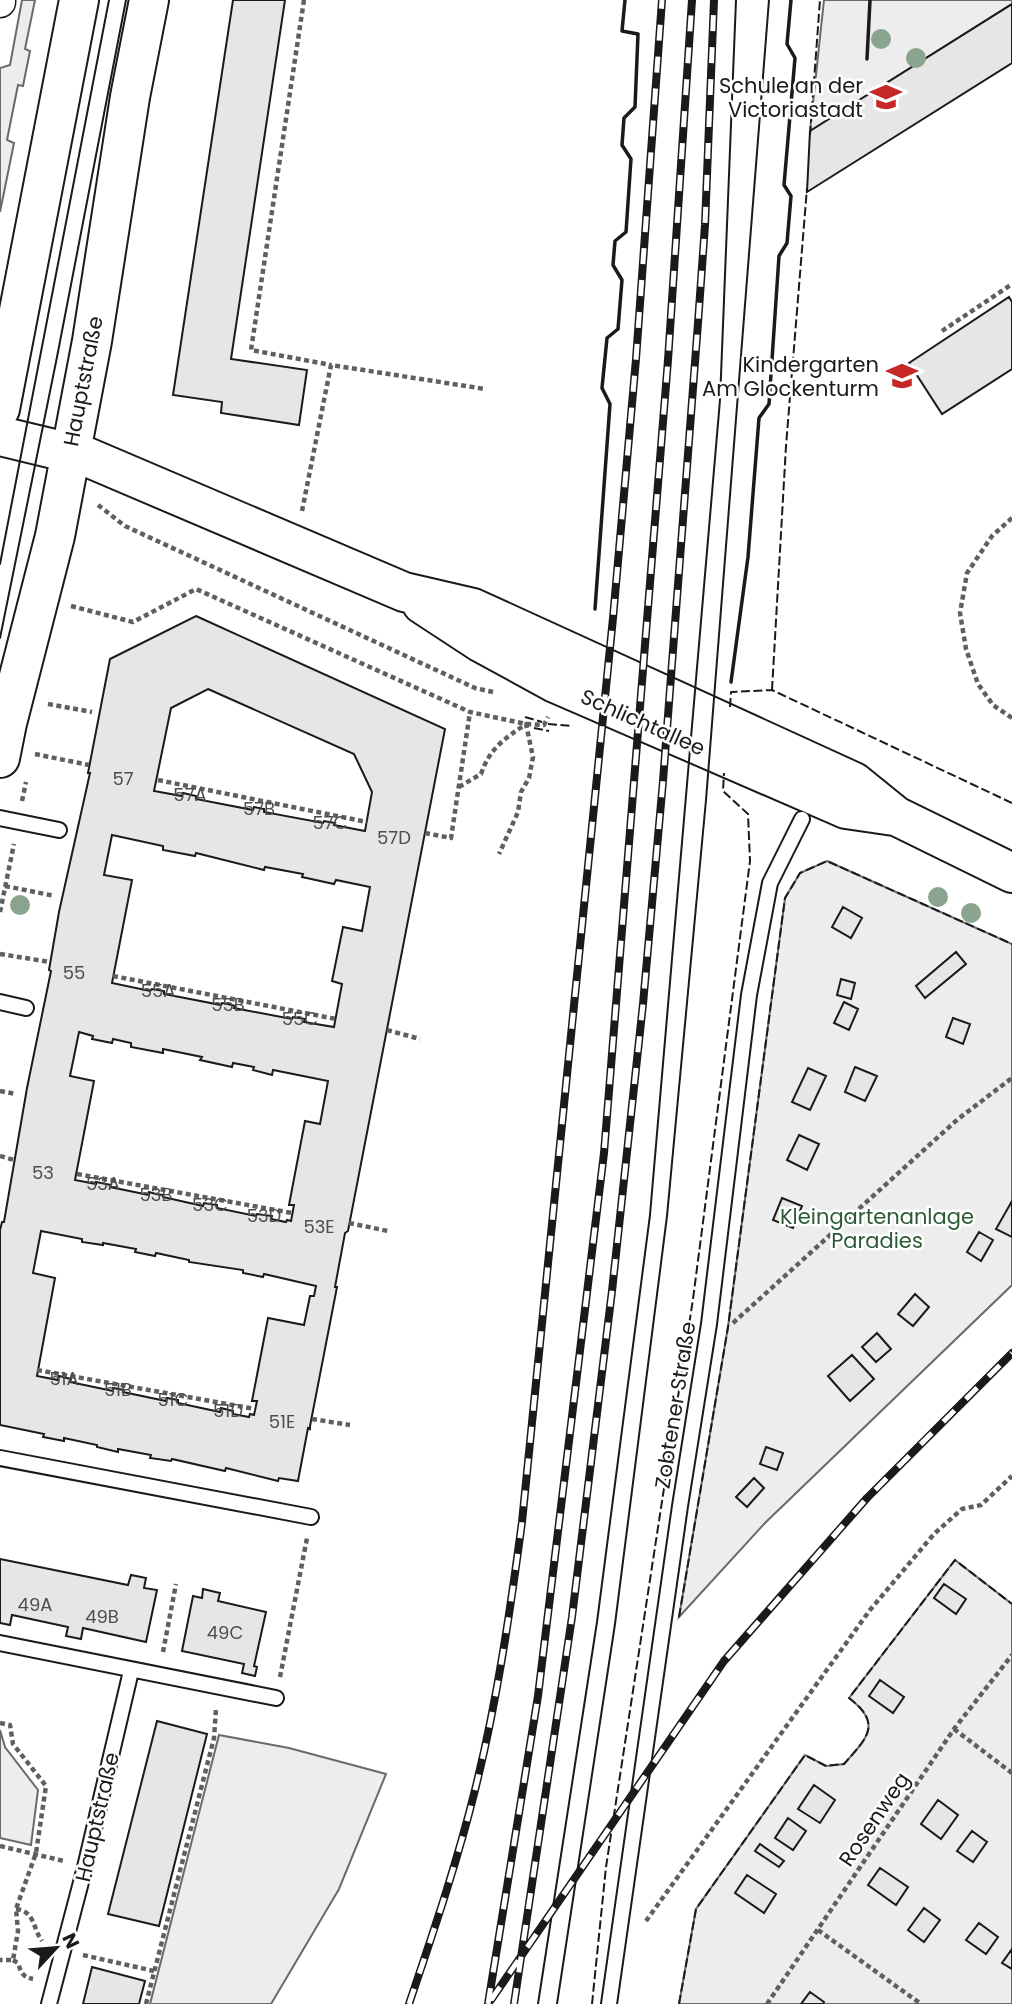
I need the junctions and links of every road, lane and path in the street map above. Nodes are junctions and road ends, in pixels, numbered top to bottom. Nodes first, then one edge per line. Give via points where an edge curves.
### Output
1 (79, 0) edge
2 (149, 0) edge
3 (304, 0) edge
4 (1012, 284) edge
5 (942, 331) dead end
6 (331, 365) junction
7 (485, 389) dead end
8 (0, 410) edge
9 (0, 436) edge
10 (69, 452) junction
11 (97, 505) dead end
12 (1012, 518) edge
13 (295, 546) junction
14 (63, 604) dead end
15 (501, 694) dead end
16 (43, 702) dead end
17 (92, 712) dead end
18 (470, 712) junction
19 (548, 715) dead end
20 (1012, 718) edge
21 (526, 724) junction
22 (16, 756) edge
23 (89, 765) dead end
24 (158, 780) dead end
25 (459, 787) junction
26 (0, 818) edge
27 (802, 819) dead end
28 (367, 822) dead end
29 (59, 830) dead end
30 (425, 833) dead end
31 (499, 854) dead end
32 (1012, 873) edge
33 (5, 886) dead end
34 (55, 896) dead end
35 (0, 954) edge
36 (50, 962) dead end
37 (113, 976) dead end
38 (0, 1002) edge
39 (26, 1008) dead end
40 (335, 1019) dead end
41 (387, 1030) dead end
42 (420, 1039) dead end
43 (1012, 1078) edge
44 (0, 1091) edge
45 (16, 1094) dead end
46 (0, 1156) edge
47 (14, 1160) dead end
48 (76, 1174) dead end
49 (292, 1213) dead end
50 (349, 1223) dead end
51 (388, 1231) dead end
52 (709, 1324) junction
53 (37, 1370) dead end
54 (255, 1409) dead end
55 (312, 1419) dead end
56 (350, 1425) dead end
57 (0, 1458) edge
58 (1012, 1476) edge
59 (311, 1517) joint
60 (176, 1584) dead end
61 (0, 1643) edge
62 (1012, 1655) edge
63 (131, 1671) junction
64 (159, 1676) junction
65 (218, 1686) junction
66 (276, 1698) joint
67 (0, 1723) edge
68 (954, 1729) junction
69 (1012, 1773) edge
70 (0, 1846) edge
71 (36, 1853) junction
72 (85, 1867) junction
73 (16, 1909) junction
74 (818, 1930) junction
75 (64, 1950) junction
76 (0, 1960) edge
77 (614, 1965) junction
78 (154, 1971) junction
79 (50, 2004) edge
80 (146, 2004) edge
81 (609, 2004) edge
82 (767, 2004) edge
83 (921, 2004) edge

1 - 8 main road
2 - 10 main road, Hauptstraße
3 - 6 path via 251,350
4 - 5 path
6 - 7 path
6 - 13 path
9 - 10 main road, Schlichtallee
10 - 13 main road, Schlichtallee
10 - 22 main road, Hauptstraße via 55,536 7,723
11 - 15 path via 125,526 475,688
12 - 20 path via 992,536 967,573 960,613 978,684 993,705
13 - 32 main road, Schlichtallee via 404,592 462,632 555,683 846,809 896,816
14 - 18 path via 133,622 196,589
16 - 17 path
18 - 21 path
18 - 25 path
19 - 21 path via 544,725
21 - 25 path via 486,758 481,774
21 - 31 path via 533,757 529,778
22 - 23 path
24 - 28 path
25 - 30 path via 450,838
26 - 29 lane
27 - 52 lane, Zobtener Straße via 770,883 749,995
33 - 34 path
35 - 36 path
37 - 40 path
38 - 39 lane
41 - 42 path
43 - 52 path via 958,1119 728,1327
44 - 45 path
46 - 47 path
48 - 49 path
50 - 51 path
52 - 77 lane, Zobtener Straße
53 - 54 path
55 - 56 path
57 - 59 lane
58 - 77 path via 981,1505 962,1509 934,1534 870,1610
59 - 66 path
60 - 64 path
61 - 63 lane
62 - 68 path, Rosenweg
63 - 64 lane
63 - 72 lane, Hauptstraße
64 - 65 lane
65 - 66 lane
65 - 78 path via 214,1738
67 - 71 path via 10,1725 13,1744 46,1786
68 - 69 path
68 - 74 path, Rosenweg
70 - 71 path
71 - 72 path
71 - 73 path
72 - 75 lane, Hauptstraße
73 - 75 path via 34,1920 46,1945
73 - 76 path via 13,1960
74 - 82 path, Rosenweg
74 - 83 path
75 - 78 path
75 - 79 lane, Hauptstraße
77 - 81 lane, Zobtener Straße
78 - 80 path

